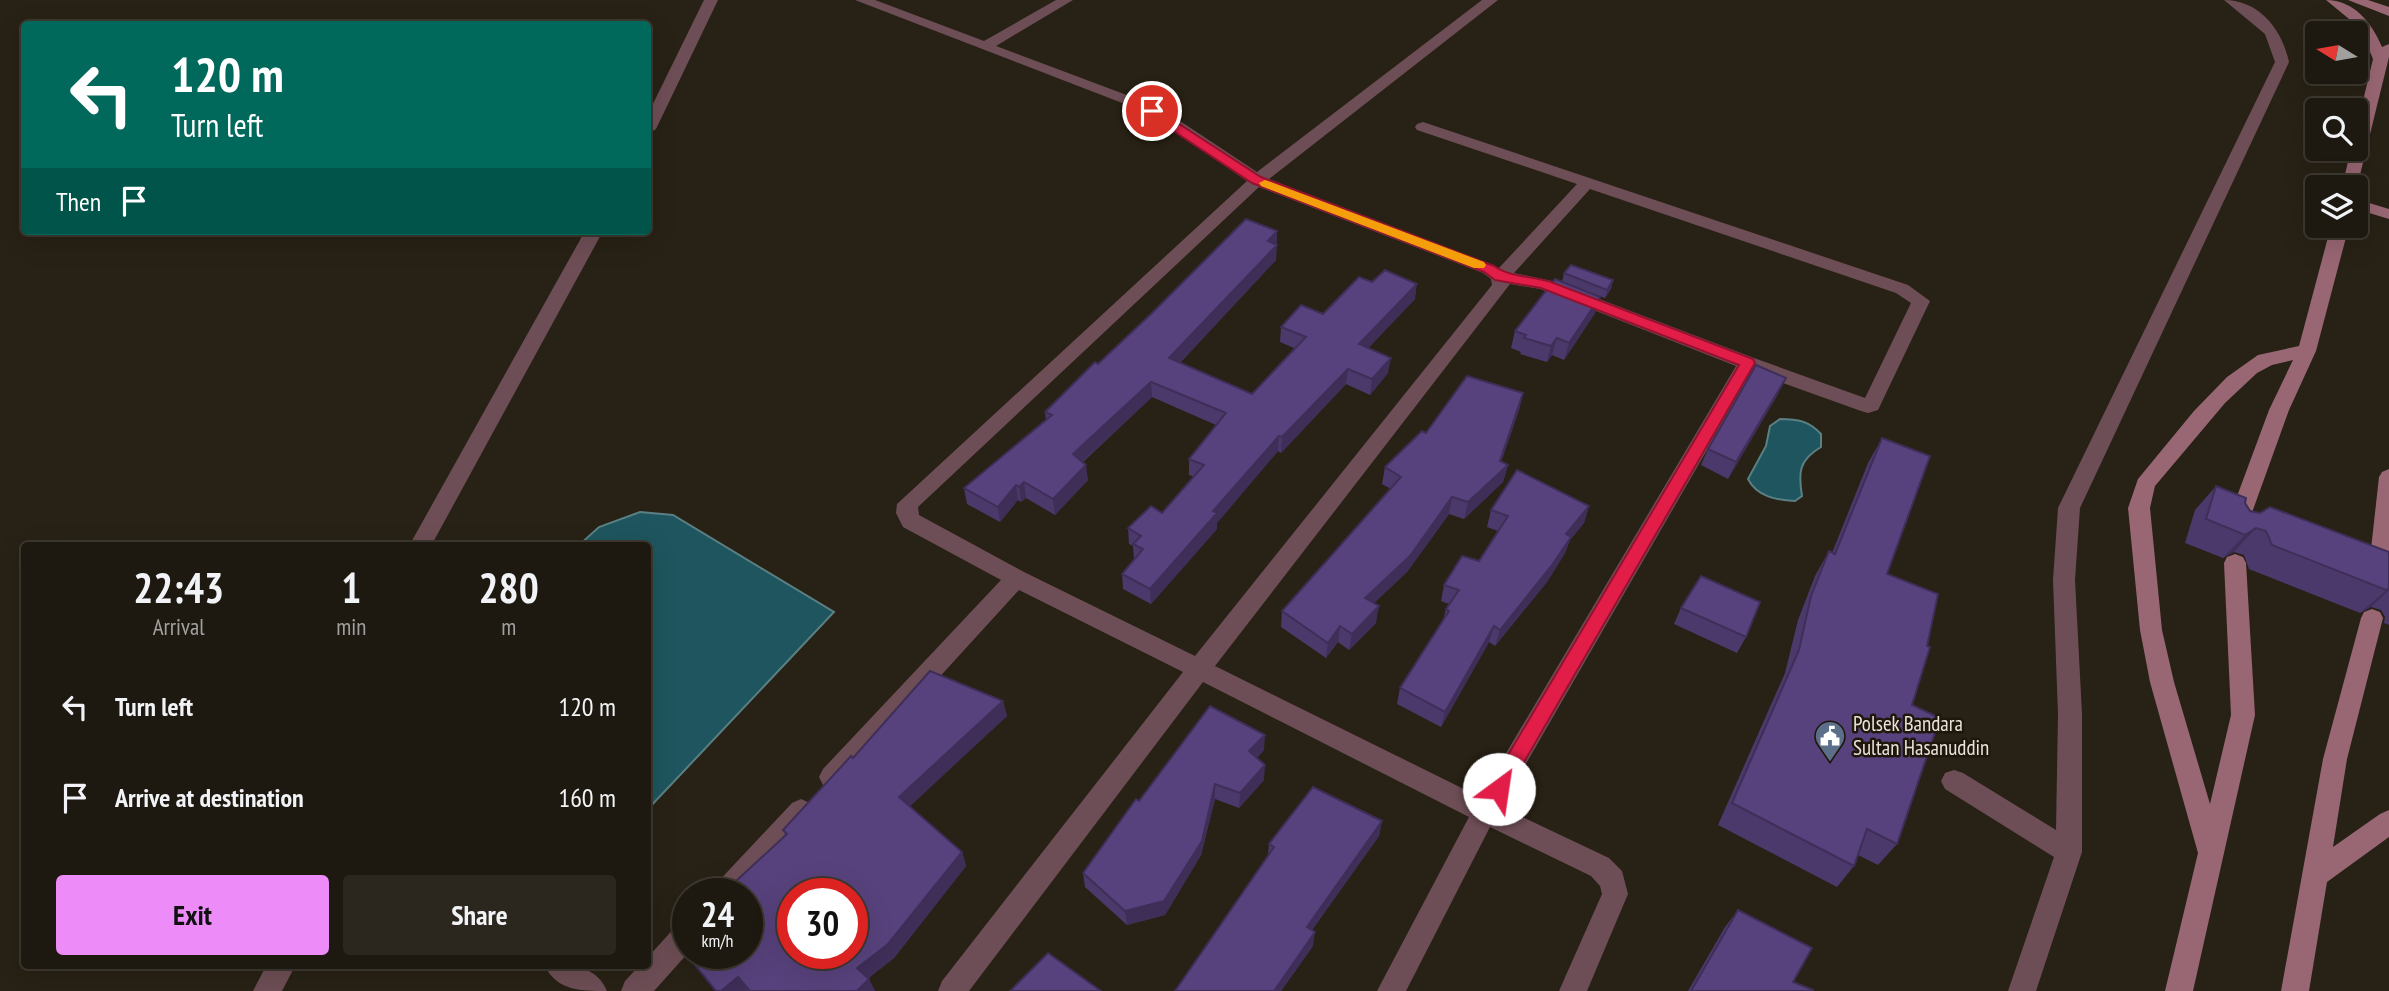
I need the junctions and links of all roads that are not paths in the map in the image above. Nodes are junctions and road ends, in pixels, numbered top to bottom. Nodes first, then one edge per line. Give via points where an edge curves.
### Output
1 (710, 0) edge
2 (862, 0) edge
3 (1066, 0) edge
4 (1491, 0) edge
5 (2231, 0) edge
6 (2333, 0) edge
7 (2355, 0) edge
8 (2389, 12) edge
9 (985, 46) junction
10 (2384, 54) edge
11 (651, 123) edge
12 (1423, 127) dead end
13 (2353, 175) edge
14 (1257, 180) junction
15 (1588, 182) junction
16 (2368, 208) edge
17 (2389, 214) edge
18 (592, 235) edge
19 (2337, 238) edge
20 (1500, 277) junction
21 (2307, 352) junction
22 (1748, 363) junction
23 (2389, 477) edge
24 (2237, 526) edge
25 (422, 542) edge
26 (2235, 563) dead end
27 (1016, 578) junction
28 (2378, 582) edge
29 (2372, 618) dead end
30 (1199, 669) junction
31 (1954, 781) dead end
32 (1485, 812) junction
33 (2389, 822) edge
34 (2069, 852) junction
35 (2212, 857) junction
36 (2315, 875) junction
37 (739, 878) edge
38 (672, 951) edge
39 (279, 969) edge
40 (563, 969) edge
41 (267, 991) edge
42 (593, 991) edge
43 (635, 991) edge
44 (953, 991) edge
45 (1391, 991) edge
46 (1573, 991) edge
47 (2022, 991) edge
48 (2179, 991) edge
49 (2295, 991) edge

1 - 11 street
2 - 9 street
3 - 9 street
4 - 14 street
5 - 34 street via 2270,29 2282,62 2069,508 2064,580 2070,714
6 - 10 main road via 2366,26
7 - 8 main road
9 - 14 street via 1136,103
10 - 13 main road
12 - 15 street
14 - 20 street
14 - 27 street via 908,504 911,521
15 - 20 street
15 - 22 street via 1902,289 1922,301 1868,407
16 - 17 main road
18 - 25 street
19 - 21 main road
20 - 22 street via 1546,285
20 - 30 street via 1501,286
21 - 24 main road via 2278,410
21 - 35 main road via 2268,359 2239,379 2145,484 2141,495 2151,630
22 - 32 street
23 - 28 main road
26 - 35 main road via 2243,715
27 - 30 street
27 - 37 street
29 - 36 main road via 2335,759
30 - 32 street
30 - 44 street
31 - 34 street
32 - 45 street
32 - 46 street via 1600,867 1613,880 1615,894
33 - 36 main road
34 - 47 street
35 - 48 main road
36 - 49 main road
38 - 43 street
39 - 41 street
40 - 42 street

